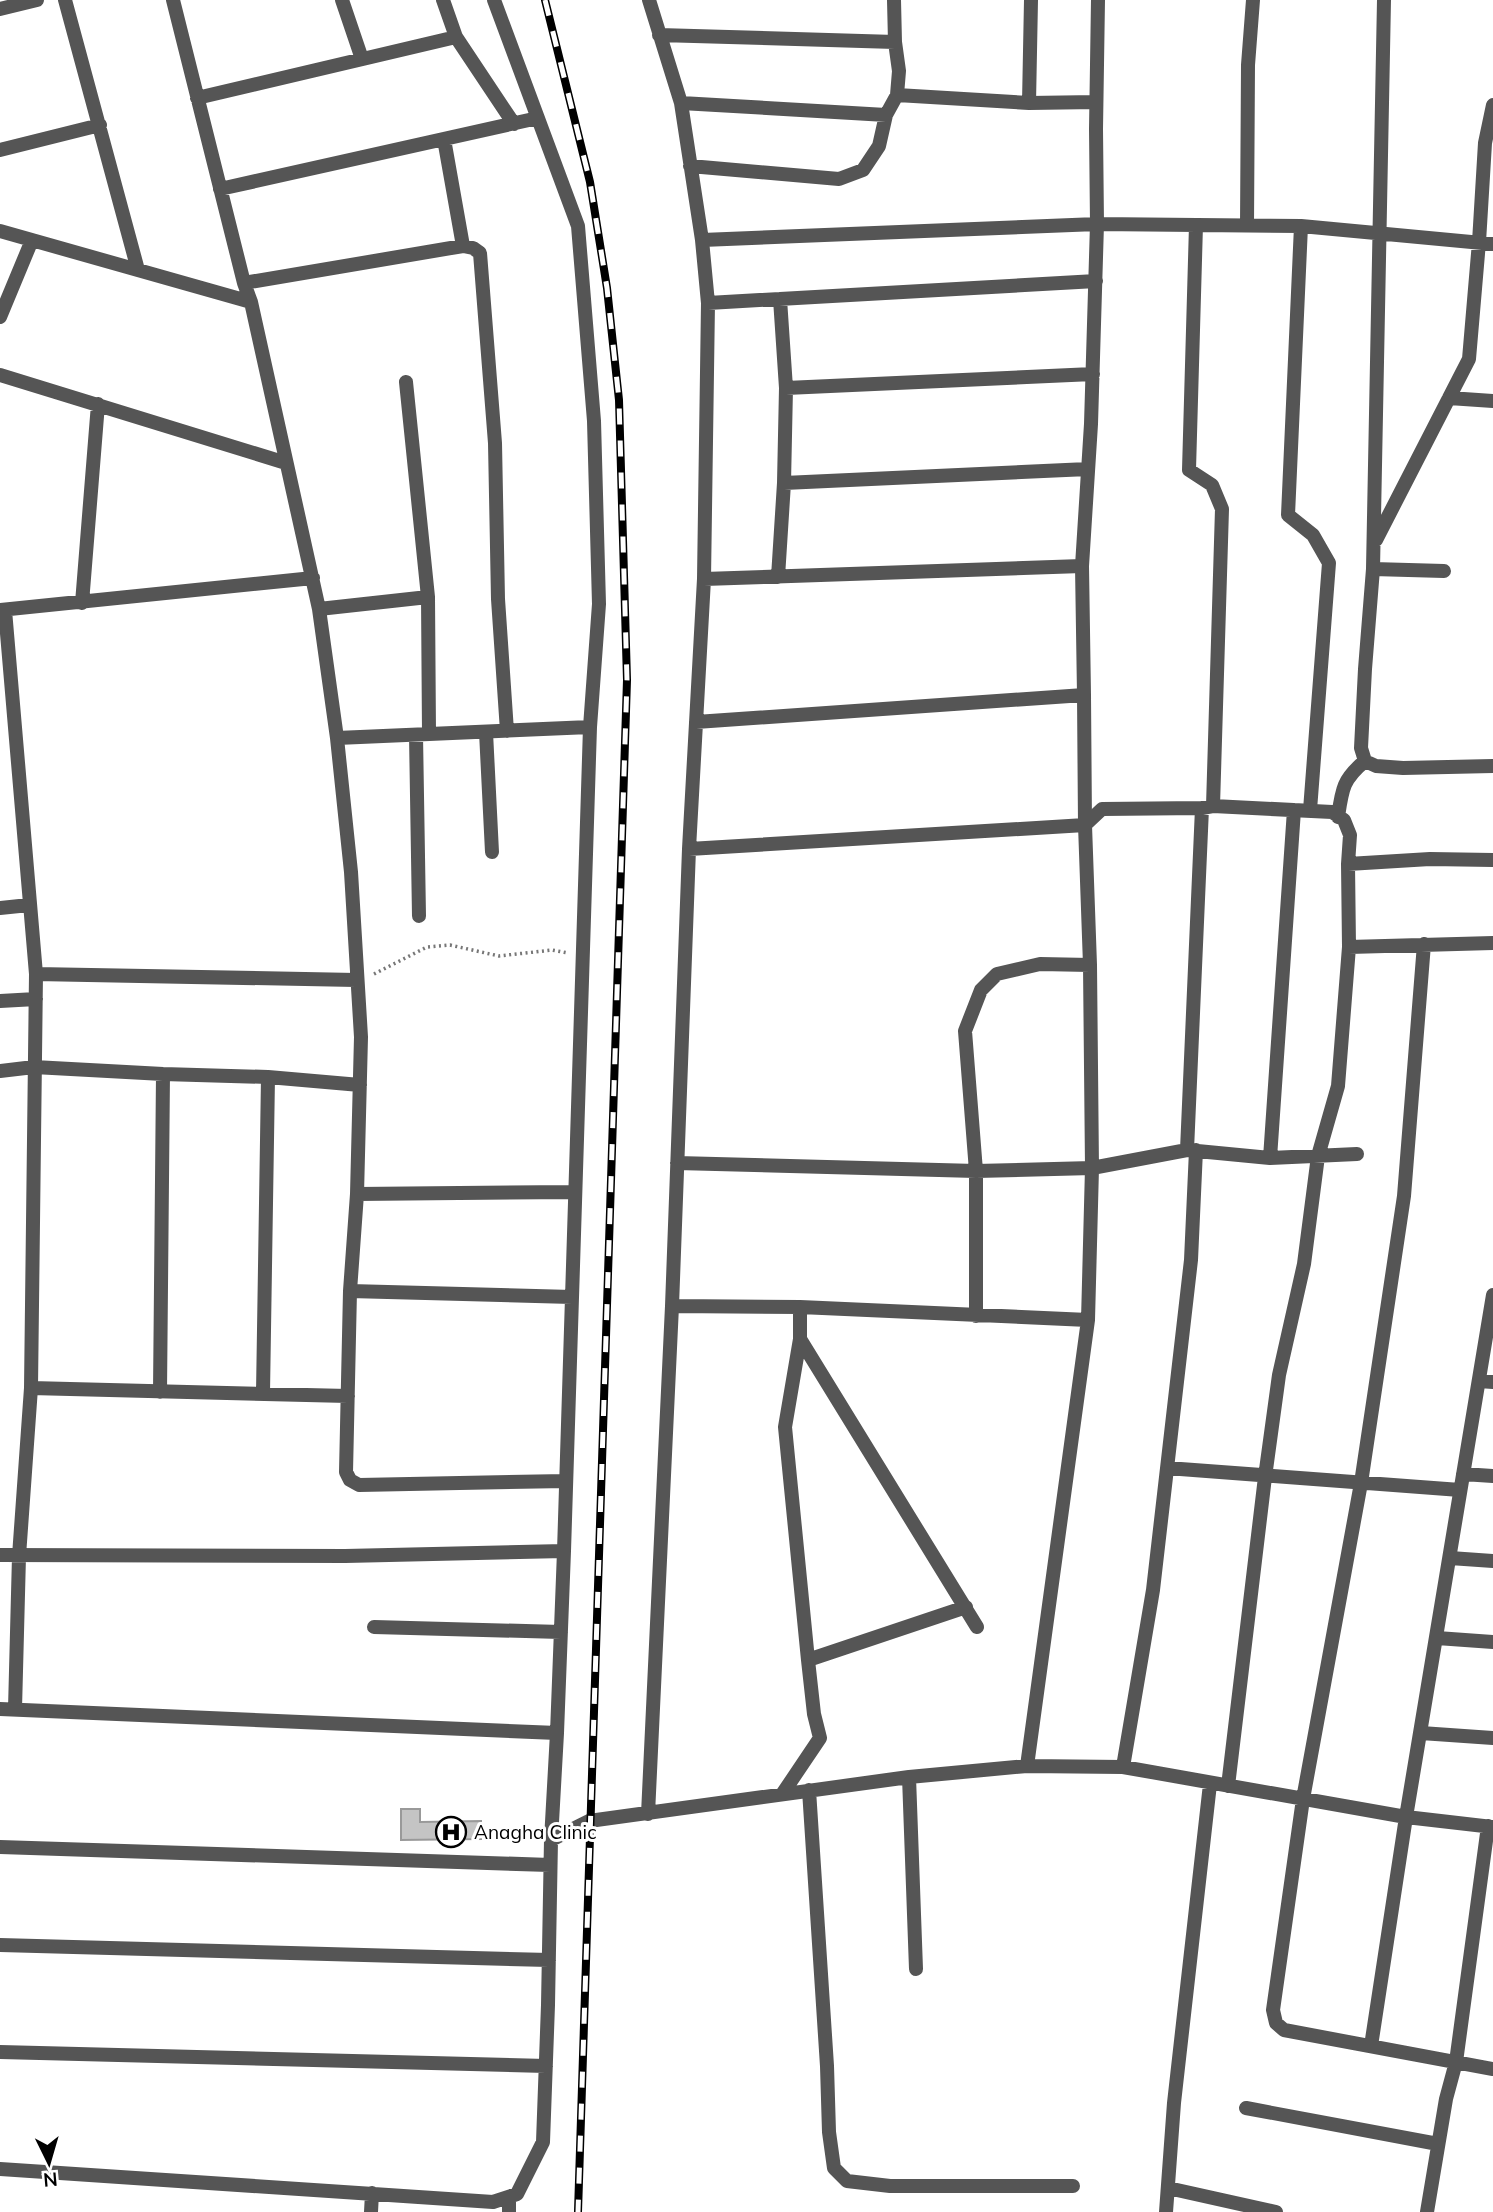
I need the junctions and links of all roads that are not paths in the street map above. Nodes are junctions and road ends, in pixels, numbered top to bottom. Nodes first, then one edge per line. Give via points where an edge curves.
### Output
1 (37, 0) edge
2 (65, 0) edge
3 (173, 0) edge
4 (342, 0) edge
5 (443, 0) edge
6 (494, 0) edge
7 (649, 0) edge
8 (894, 0) edge
9 (1031, 0) edge
10 (1098, 0) edge
11 (1253, 0) edge
12 (1384, 0) edge
13 (0, 9) edge
14 (659, 35) junction
15 (456, 37) junction
16 (895, 42) junction
17 (362, 59) junction
18 (897, 95) junction
19 (197, 98) junction
20 (1096, 102) junction
21 (681, 103) junction
22 (1029, 103) junction
23 (1493, 105) edge
24 (886, 115) junction
25 (538, 118) junction
26 (100, 124) junction
27 (514, 124) junction
28 (444, 139) junction
29 (0, 150) edge
30 (690, 166) junction
31 (220, 189) junction
32 (1097, 224) junction
33 (1196, 225) junction
34 (1247, 225) junction
35 (1301, 226) junction
36 (0, 230) edge
37 (1380, 233) junction
38 (32, 240) junction
39 (702, 240) junction
40 (1486, 243) edge
41 (463, 246) junction
42 (138, 270) junction
43 (1096, 281) junction
44 (244, 283) junction
45 (780, 299) junction
46 (251, 302) junction
47 (708, 303) junction
48 (0, 317) edge
49 (1093, 374) junction
50 (0, 375) edge
51 (406, 382) dead end
52 (786, 388) junction
53 (1449, 398) junction
54 (1493, 401) edge
55 (98, 404) junction
56 (286, 463) junction
57 (1088, 469) junction
58 (784, 483) junction
59 (1373, 544) junction
60 (1082, 566) junction
61 (1373, 569) junction
62 (1444, 570) dead end
63 (778, 577) junction
64 (313, 578) junction
65 (704, 579) junction
66 (428, 597) junction
67 (82, 603) junction
68 (319, 609) junction
69 (3, 610) edge
70 (1084, 695) junction
71 (696, 722) junction
72 (590, 727) junction
73 (508, 731) junction
74 (486, 732) junction
75 (423, 735) junction
76 (337, 738) junction
77 (16, 753) junction
78 (0, 755) edge
79 (1365, 761) junction
80 (1493, 766) edge
81 (1208, 807) junction
82 (1294, 810) junction
83 (1310, 810) junction
84 (1338, 817) junction
85 (1085, 825) junction
86 (688, 849) junction
87 (492, 852) dead end
88 (1493, 860) edge
89 (1348, 864) junction
90 (29, 905) junction
91 (0, 908) edge
92 (419, 916) dead end
93 (1493, 943) edge
94 (1424, 944) junction
95 (1349, 947) junction
96 (1090, 965) junction
97 (36, 974) junction
98 (356, 980) junction
99 (36, 999) junction
100 (0, 1001) edge
101 (34, 1067) junction
102 (0, 1071) edge
103 (163, 1074) junction
104 (268, 1077) junction
105 (360, 1084) junction
106 (1191, 1150) junction
107 (1357, 1154) dead end
108 (1318, 1156) junction
109 (1270, 1158) junction
110 (677, 1163) junction
111 (1092, 1168) junction
112 (976, 1171) junction
113 (574, 1192) junction
114 (357, 1194) junction
115 (350, 1291) junction
116 (1493, 1295) edge
117 (572, 1297) junction
118 (672, 1306) junction
119 (800, 1307) junction
120 (976, 1316) junction
121 (1088, 1320) junction
122 (1490, 1328) edge
123 (800, 1339) junction
124 (1486, 1381) edge
125 (30, 1388) junction
126 (160, 1392) junction
127 (263, 1393) junction
128 (348, 1396) junction
129 (1167, 1468) junction
130 (1463, 1474) junction
131 (1493, 1476) edge
132 (1265, 1477) junction
133 (566, 1481) junction
134 (1361, 1483) junction
135 (1461, 1490) junction
136 (564, 1551) junction
137 (0, 1555) edge
138 (19, 1556) junction
139 (1450, 1558) junction
140 (1493, 1561) edge
141 (965, 1607) junction
142 (977, 1626) dead end
143 (374, 1627) dead end
144 (561, 1632) junction
145 (1437, 1638) junction
146 (1493, 1642) edge
147 (808, 1660) junction
148 (7, 1709) edge
149 (557, 1733) junction
150 (1421, 1734) junction
151 (1493, 1738) edge
152 (1027, 1766) junction
153 (1123, 1767) junction
154 (909, 1777) junction
155 (1210, 1784) junction
156 (1228, 1786) junction
157 (809, 1790) junction
158 (783, 1793) junction
159 (1303, 1799) junction
160 (648, 1814) junction
161 (1406, 1817) junction
162 (1491, 1827) edge
163 (551, 1840) junction
164 (0, 1847) edge
165 (550, 1864) junction
166 (0, 1945) edge
167 (549, 1959) junction
168 (916, 1969) dead end
169 (1371, 2046) junction
170 (0, 2052) edge
171 (1456, 2062) junction
172 (546, 2066) junction
173 (1493, 2069) edge
174 (1246, 2108) dead end
175 (1438, 2144) junction
176 (0, 2169) edge
177 (1073, 2186) dead end
178 (1168, 2188) junction
179 (372, 2193) junction
180 (509, 2197) junction
181 (475, 2207) edge
182 (371, 2212) edge
183 (509, 2212) edge
184 (1166, 2212) edge
185 (1276, 2212) edge
186 (1427, 2212) edge

1 - 13 street
2 - 26 street
3 - 19 street
4 - 17 street
5 - 15 street
6 - 25 street
7 - 14 street
8 - 16 street
9 - 22 street
10 - 20 street
11 - 34 street
12 - 37 street
14 - 16 street
14 - 21 street
15 - 17 street
15 - 27 street
16 - 18 street
17 - 19 street
18 - 22 street
18 - 24 street
19 - 31 street
20 - 22 street
20 - 32 street
21 - 24 street
21 - 30 street
23 - 40 street via 1485,143
24 - 30 street via 878,146 863,170 839,179
25 - 27 street
25 - 72 street via 580,240 594,421 599,604
26 - 29 street
26 - 42 street
27 - 28 street
28 - 31 street
28 - 41 street
30 - 39 street
31 - 44 street
32 - 33 street
32 - 39 street
32 - 43 street
33 - 34 street
33 - 81 street via 1189,470 1212,485 1223,509
34 - 35 street
35 - 37 street
35 - 83 street via 1288,515 1313,535 1329,563
36 - 38 street
37 - 40 street
37 - 59 street
38 - 42 street
38 - 48 street
39 - 47 street
40 - 53 street via 1469,359
41 - 44 street
41 - 73 street via 480,253 495,443 498,599
42 - 46 street
43 - 45 street
43 - 49 street
44 - 46 street
45 - 47 street
45 - 52 street
46 - 56 street
47 - 65 street
49 - 52 street
49 - 57 street
50 - 55 street
51 - 66 street
52 - 58 street
53 - 54 street
53 - 59 street
55 - 56 street
55 - 67 street
56 - 64 street
57 - 58 street
57 - 60 street
58 - 63 street
59 - 61 street
60 - 63 street
60 - 70 street
61 - 62 street
61 - 79 street via 1361,731
63 - 65 street
64 - 67 street
64 - 68 street
65 - 71 street
66 - 68 street
66 - 75 street
67 - 69 street
68 - 76 street
69 - 77 street
70 - 71 street
70 - 85 street
71 - 86 street
72 - 73 street
72 - 113 street
73 - 74 street
74 - 75 street
74 - 87 street
75 - 76 street
75 - 92 street
76 - 98 street
77 - 78 street
77 - 90 street
79 - 80 street via 1403,768
79 - 84 street via 1349,774
81 - 82 street
81 - 85 street via 1102,809
81 - 106 street
82 - 83 street
82 - 109 street
83 - 84 street
84 - 89 street via 1350,835
85 - 86 street
85 - 96 street
86 - 110 street
88 - 89 street
89 - 95 street
90 - 91 street
90 - 97 street
93 - 94 street
94 - 95 street
94 - 134 street via 1405,1196
95 - 108 street via 1338,1086
96 - 111 street
96 - 112 street via 1040,964 1008,971 997,974 981,990 965,1031
97 - 98 street
97 - 99 street
98 - 105 street
99 - 100 street
99 - 101 street
101 - 102 street
101 - 103 street
101 - 125 street
103 - 104 street
103 - 126 street
104 - 105 street
104 - 127 street
105 - 114 street
106 - 109 street
106 - 111 street
106 - 129 street via 1191,1260
107 - 108 street
108 - 109 street
108 - 132 street via 1304,1264 1279,1375
110 - 112 street
110 - 118 street
111 - 112 street
111 - 121 street
112 - 120 street
113 - 114 street
113 - 117 street
114 - 115 street
115 - 117 street
115 - 128 street
116 - 122 street
117 - 133 street
118 - 119 street
118 - 160 street
119 - 120 street
119 - 123 street
120 - 121 street
121 - 152 street
122 - 124 street
123 - 141 street
123 - 147 street via 785,1427
124 - 130 street
125 - 126 street
125 - 138 street
126 - 127 street
127 - 128 street
128 - 133 street via 346,1472 359,1485
129 - 132 street
129 - 153 street via 1153,1590
130 - 131 street
130 - 135 street
132 - 134 street
132 - 156 street
133 - 136 street
134 - 135 street
134 - 159 street
135 - 139 street
136 - 138 street
136 - 144 street
137 - 138 street
138 - 148 street
139 - 140 street
139 - 145 street
141 - 142 street
141 - 147 street
143 - 144 street
144 - 149 street
145 - 146 street
145 - 150 street
147 - 158 street via 820,1738
148 - 149 street
149 - 163 street
150 - 151 street
150 - 161 street
152 - 153 street
152 - 154 street
153 - 155 street
154 - 157 street
154 - 168 street
155 - 156 street
155 - 178 street
156 - 159 street
157 - 158 street
157 - 177 street via 834,2168 847,2181 890,2186
158 - 160 street
159 - 161 street
159 - 169 street via 1273,2010 1276,2022 1284,2030
160 - 163 street via 590,1821
161 - 162 street
161 - 169 street
162 - 171 street
163 - 165 street
164 - 165 street
165 - 167 street
166 - 167 street
167 - 172 street
169 - 171 street
170 - 172 street
171 - 173 street
171 - 175 street
172 - 180 street via 542,2142 517,2194
174 - 175 street
175 - 186 street
176 - 179 street
178 - 184 street
178 - 185 street
179 - 181 street
179 - 182 street
180 - 181 street
180 - 183 street

